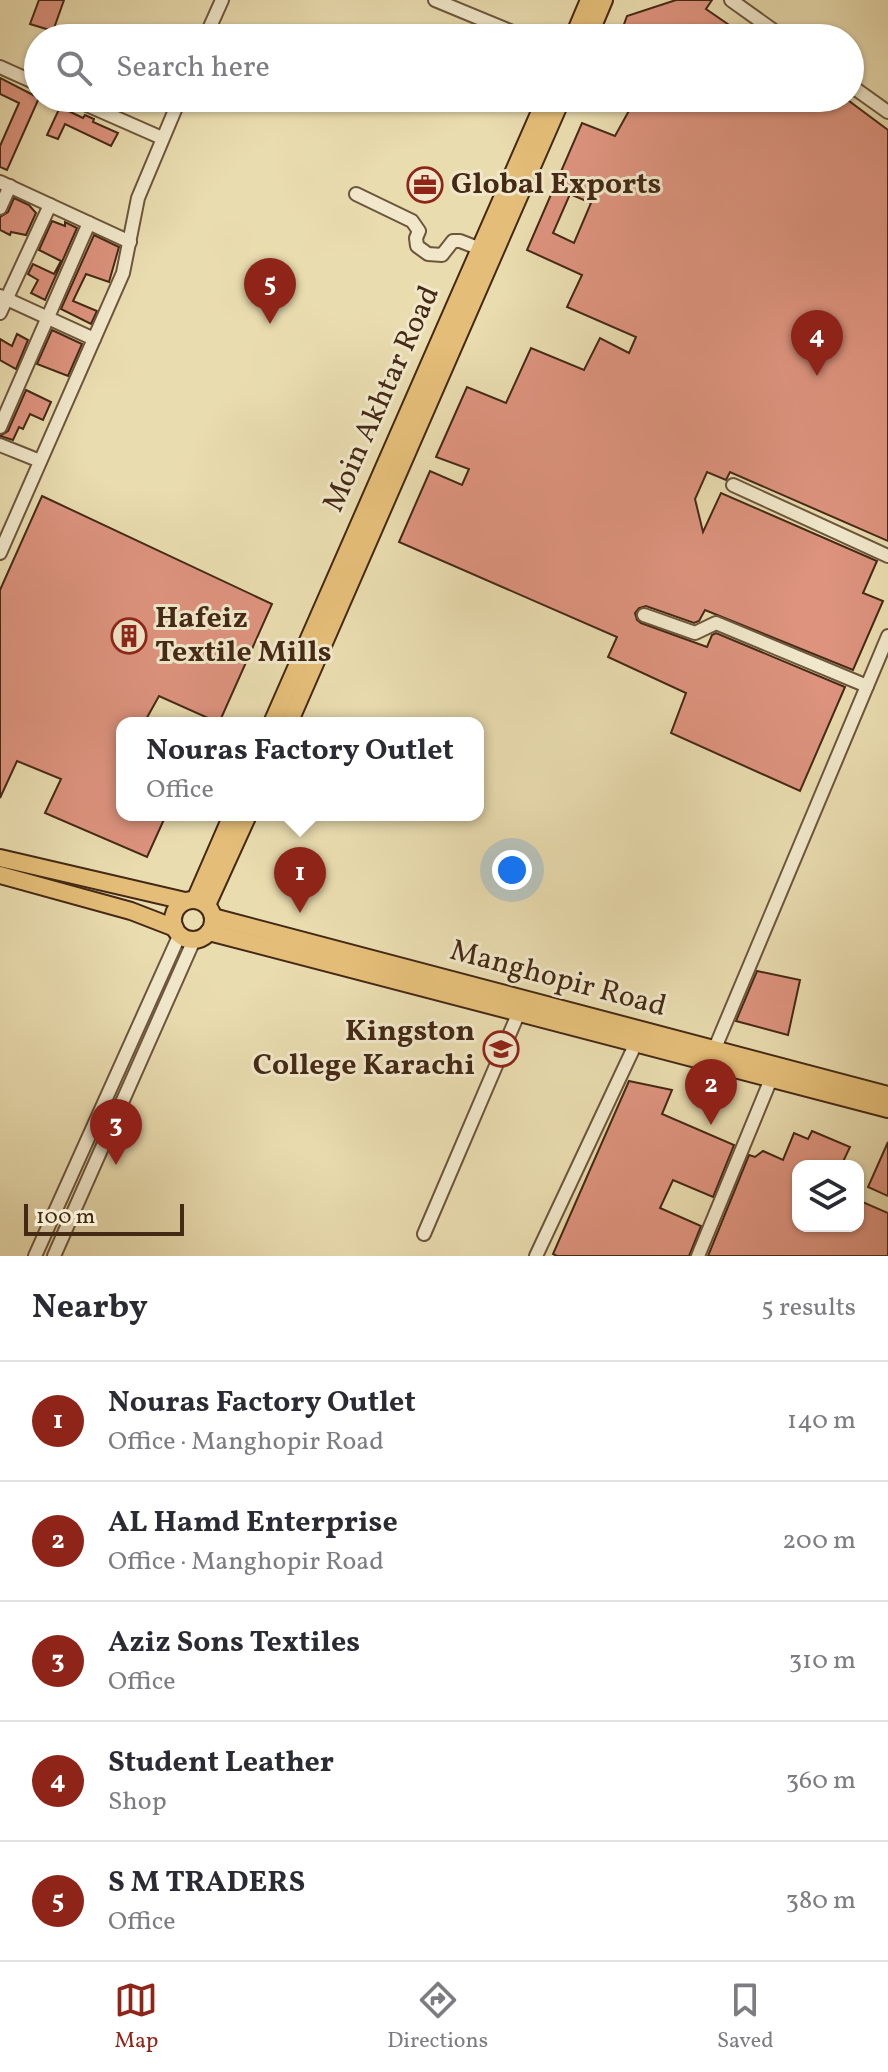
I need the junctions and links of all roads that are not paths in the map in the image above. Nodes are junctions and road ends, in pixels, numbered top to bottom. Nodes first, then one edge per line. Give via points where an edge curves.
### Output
1 (222, 0) edge
2 (435, 0) edge
3 (589, 0) edge
4 (604, 0) edge
5 (731, 0) edge
6 (211, 24) edge
7 (493, 24) edge
8 (579, 24) edge
9 (594, 24) edge
10 (764, 24) edge
11 (0, 67) edge
12 (24, 78) edge
13 (864, 95) edge
14 (103, 112) edge
15 (174, 112) edge
16 (540, 112) edge
17 (556, 112) edge
18 (888, 112) edge
19 (162, 138) junction
20 (5, 184) edge
21 (356, 194) dead end
22 (50, 205) junction
23 (0, 208) edge
24 (89, 223) junction
25 (130, 242) junction
26 (478, 248) junction
27 (3, 298) edge
28 (0, 313) edge
29 (47, 317) junction
30 (94, 339) junction
31 (0, 427) edge
32 (0, 445) edge
33 (40, 461) junction
34 (733, 485) dead end
35 (0, 553) edge
36 (888, 556) edge
37 (335, 598) junction
38 (644, 615) dead end
39 (888, 636) edge
40 (867, 686) junction
41 (275, 717) edge
42 (291, 717) edge
43 (230, 821) edge
44 (245, 821) edge
45 (0, 858) edge
46 (0, 875) edge
47 (146, 892) junction
48 (138, 913) junction
49 (195, 920) junction
50 (519, 1012) junction
51 (636, 1043) junction
52 (715, 1048) junction
53 (771, 1079) junction
54 (888, 1095) edge
55 (888, 1109) edge
56 (424, 1234) dead end
57 (35, 1256) edge
58 (54, 1256) edge
59 (536, 1256) edge
60 (698, 1256) edge

1 - 6 street
2 - 7 street
3 - 8 main road
4 - 9 main road
5 - 10 street
11 - 12 street
13 - 18 street
14 - 19 street
15 - 19 street
16 - 26 main road, Moin Akhtar Road
17 - 37 main road, Moin Akhtar Road
19 - 25 street via 138,198
20 - 22 street
20 - 23 street
21 - 26 street via 412,221 419,231 417,246 428,254 442,255 453,241
22 - 24 street
22 - 27 street
24 - 25 street
24 - 29 street
25 - 30 street via 123,273
26 - 37 main road, Moin Akhtar Road
27 - 28 street
27 - 29 street
29 - 30 street
29 - 31 street
30 - 33 street
32 - 33 street
33 - 35 street
34 - 36 street
37 - 41 main road, Moin Akhtar Road
37 - 42 main road, Moin Akhtar Road
38 - 40 street via 695,633 716,623
39 - 40 street
40 - 52 street
43 - 49 main road
44 - 49 main road
45 - 47 main road, Manghopir Road
46 - 48 main road, Manghopir Road
47 - 48 main road via 150,906
47 - 49 main road, Manghopir Road
48 - 49 main road, Manghopir Road
49 - 50 main road
49 - 52 main road, Manghopir Road
49 - 57 street
49 - 58 street
50 - 51 main road
50 - 56 street
51 - 53 main road
51 - 59 street
52 - 54 main road, Manghopir Road
53 - 55 main road
53 - 60 street

